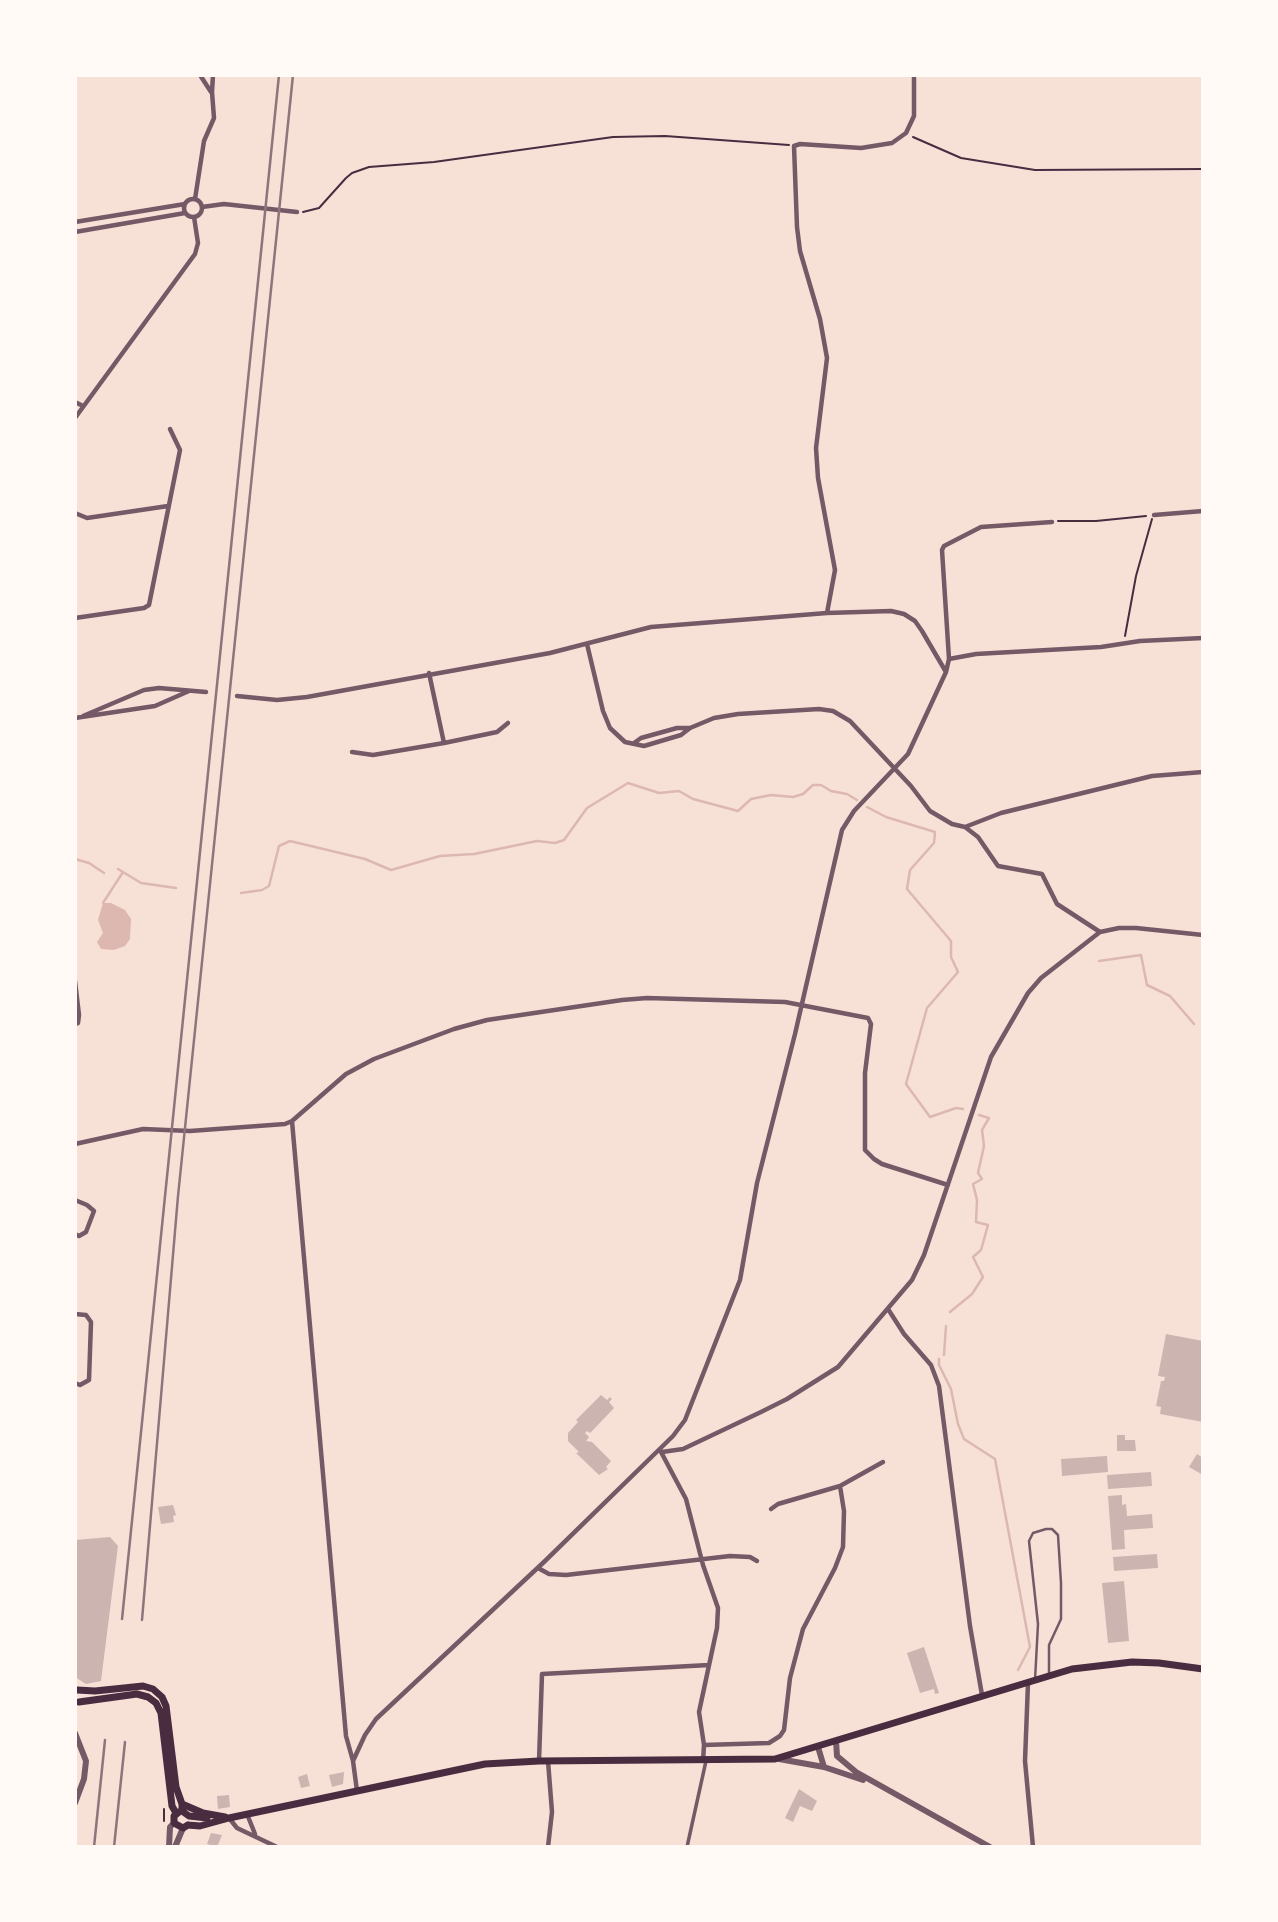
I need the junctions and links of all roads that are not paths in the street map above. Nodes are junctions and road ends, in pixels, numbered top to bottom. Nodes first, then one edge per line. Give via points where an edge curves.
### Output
1 (200, 75) edge
2 (214, 75) edge
3 (914, 75) edge
4 (212, 92) junction
5 (195, 199) junction
6 (185, 204) junction
7 (202, 207) junction
8 (297, 212) road end
9 (185, 213) junction
10 (194, 217) junction
11 (75, 222) edge
12 (75, 232) edge
13 (75, 402) edge
14 (83, 406) junction
15 (75, 418) edge
16 (170, 429) dead end
17 (168, 506) junction
18 (1203, 511) edge
19 (75, 513) edge
20 (1154, 515) road end
21 (1052, 522) road end
22 (827, 612) junction
23 (75, 618) edge
24 (1203, 638) edge
25 (587, 644) junction
26 (949, 659) junction
27 (946, 672) junction
28 (429, 673) junction
29 (189, 690) junction
30 (206, 692) dead end
31 (237, 696) dead end
32 (83, 716) junction
33 (75, 718) edge
34 (508, 723) dead end
35 (444, 743) junction
36 (352, 752) dead end
37 (895, 770) junction
38 (1203, 772) edge
39 (965, 827) junction
40 (1100, 932) junction
41 (1203, 935) edge
42 (75, 981) edge
43 (801, 1005) junction
44 (75, 1024) edge
45 (292, 1121) junction
46 (75, 1144) edge
47 (948, 1185) junction
48 (75, 1200) edge
49 (75, 1234) edge
50 (888, 1310) junction
51 (75, 1314) edge
52 (75, 1383) edge
53 (660, 1452) junction
54 (883, 1462) dead end
55 (840, 1486) junction
56 (771, 1509) dead end
57 (702, 1560) junction
58 (757, 1561) dead end
59 (538, 1568) junction
60 (709, 1665) junction
61 (1203, 1669) edge
62 (1049, 1676) junction
63 (1031, 1681) junction
64 (76, 1689) edge
65 (102, 1694) junction
66 (982, 1695) junction
67 (77, 1706) edge
68 (75, 1733) edge
69 (836, 1741) junction
70 (704, 1745) junction
71 (818, 1747) junction
72 (775, 1759) junction
73 (353, 1760) junction
74 (543, 1760) junction
75 (704, 1761) junction
76 (824, 1767) junction
77 (81, 1787) junction
78 (881, 1787) junction
79 (357, 1791) junction
80 (75, 1793) edge
81 (75, 1803) edge
82 (247, 1814) junction
83 (183, 1816) junction
84 (229, 1818) junction
85 (174, 1823) joint
86 (255, 1835) junction
87 (169, 1847) edge
88 (175, 1847) edge
89 (277, 1847) edge
90 (548, 1847) edge
91 (687, 1847) edge
92 (990, 1847) edge
93 (1033, 1847) edge

1 - 4 street
2 - 4 street
3 - 22 street via 914,116 906,133 892,143 861,148 794,146 800,251 827,358 816,448 835,570
4 - 5 street via 214,118 204,141
5 - 6 street
5 - 7 street
6 - 9 street
6 - 11 street
7 - 8 street via 231,205
7 - 10 street
9 - 10 street
9 - 12 street
10 - 14 street via 195,254
13 - 14 street
14 - 15 street
16 - 17 street via 180,450
17 - 19 street via 87,518
17 - 23 street via 149,605
18 - 20 street
21 - 26 street via 981,527 944,545
22 - 25 street via 651,627
22 - 27 street via 904,614 915,621
24 - 26 street
25 - 28 street
25 - 37 street via 603,711 610,728 625,742 644,746 681,735 714,718 819,709 850,721
26 - 27 street
27 - 37 street via 908,754
28 - 31 street via 277,701
28 - 35 street
29 - 30 street
29 - 32 street via 155,706
29 - 32 street via 144,690
32 - 33 street
34 - 35 street via 497,733
35 - 36 street via 373,755
37 - 39 street via 930,810
37 - 43 street via 854,811 842,830
38 - 39 street via 1152,775 1002,813
39 - 40 street via 998,866 1042,874 1056,904
40 - 41 street via 1136,928
40 - 47 street via 1041,978 1009,1024 982,1079
42 - 44 street via 79,1015
43 - 45 street via 647,998 487,1020 365,1064 340,1079
43 - 47 street via 868,1018 865,1150 882,1164
43 - 53 street via 757,1183 740,1280 685,1420
45 - 46 street via 193,1130 143,1129
45 - 73 street via 346,1736
47 - 50 street via 918,1268
48 - 49 street via 94,1211 86,1232
50 - 53 street via 838,1367 788,1399 683,1449
50 - 66 street via 931,1365 939,1386
51 - 52 street via 86,1315 91,1322 89,1380
53 - 57 street via 686,1499
53 - 59 street
54 - 55 street
55 - 56 street
55 - 70 street via 843,1547 803,1629 790,1678 784,1730 769,1744
57 - 58 street via 740,1556
57 - 59 street via 566,1574 549,1574
57 - 60 street via 718,1608
59 - 73 street via 376,1719
60 - 70 street via 699,1712
60 - 74 street via 542,1674
61 - 62 main road via 1132,1662
62 - 63 main road
62 - 63 lane via 1049,1645 1061,1619 1062,1583 1058,1535 1046,1529 1033,1532 1029,1541 1038,1624
63 - 66 main road
63 - 93 street via 1026,1760
64 - 65 main road
64 - 67 main road
65 - 67 main road
65 - 83 main road via 158,1692 166,1706
66 - 69 main road
68 - 77 street via 86,1760
69 - 71 main road
69 - 78 street via 837,1756
70 - 75 street
71 - 72 main road
71 - 76 street
72 - 75 main road
72 - 76 street
73 - 79 street
74 - 75 main road
74 - 79 main road via 485,1765
74 - 90 street via 552,1812
75 - 91 street
76 - 78 street
77 - 80 street
77 - 81 street
78 - 92 street
79 - 82 main road
82 - 84 main road
82 - 86 street
83 - 84 main road
83 - 84 main road via 200,1826
83 - 85 main road
83 - 88 street
84 - 86 street via 237,1828
85 - 87 street
86 - 89 street

